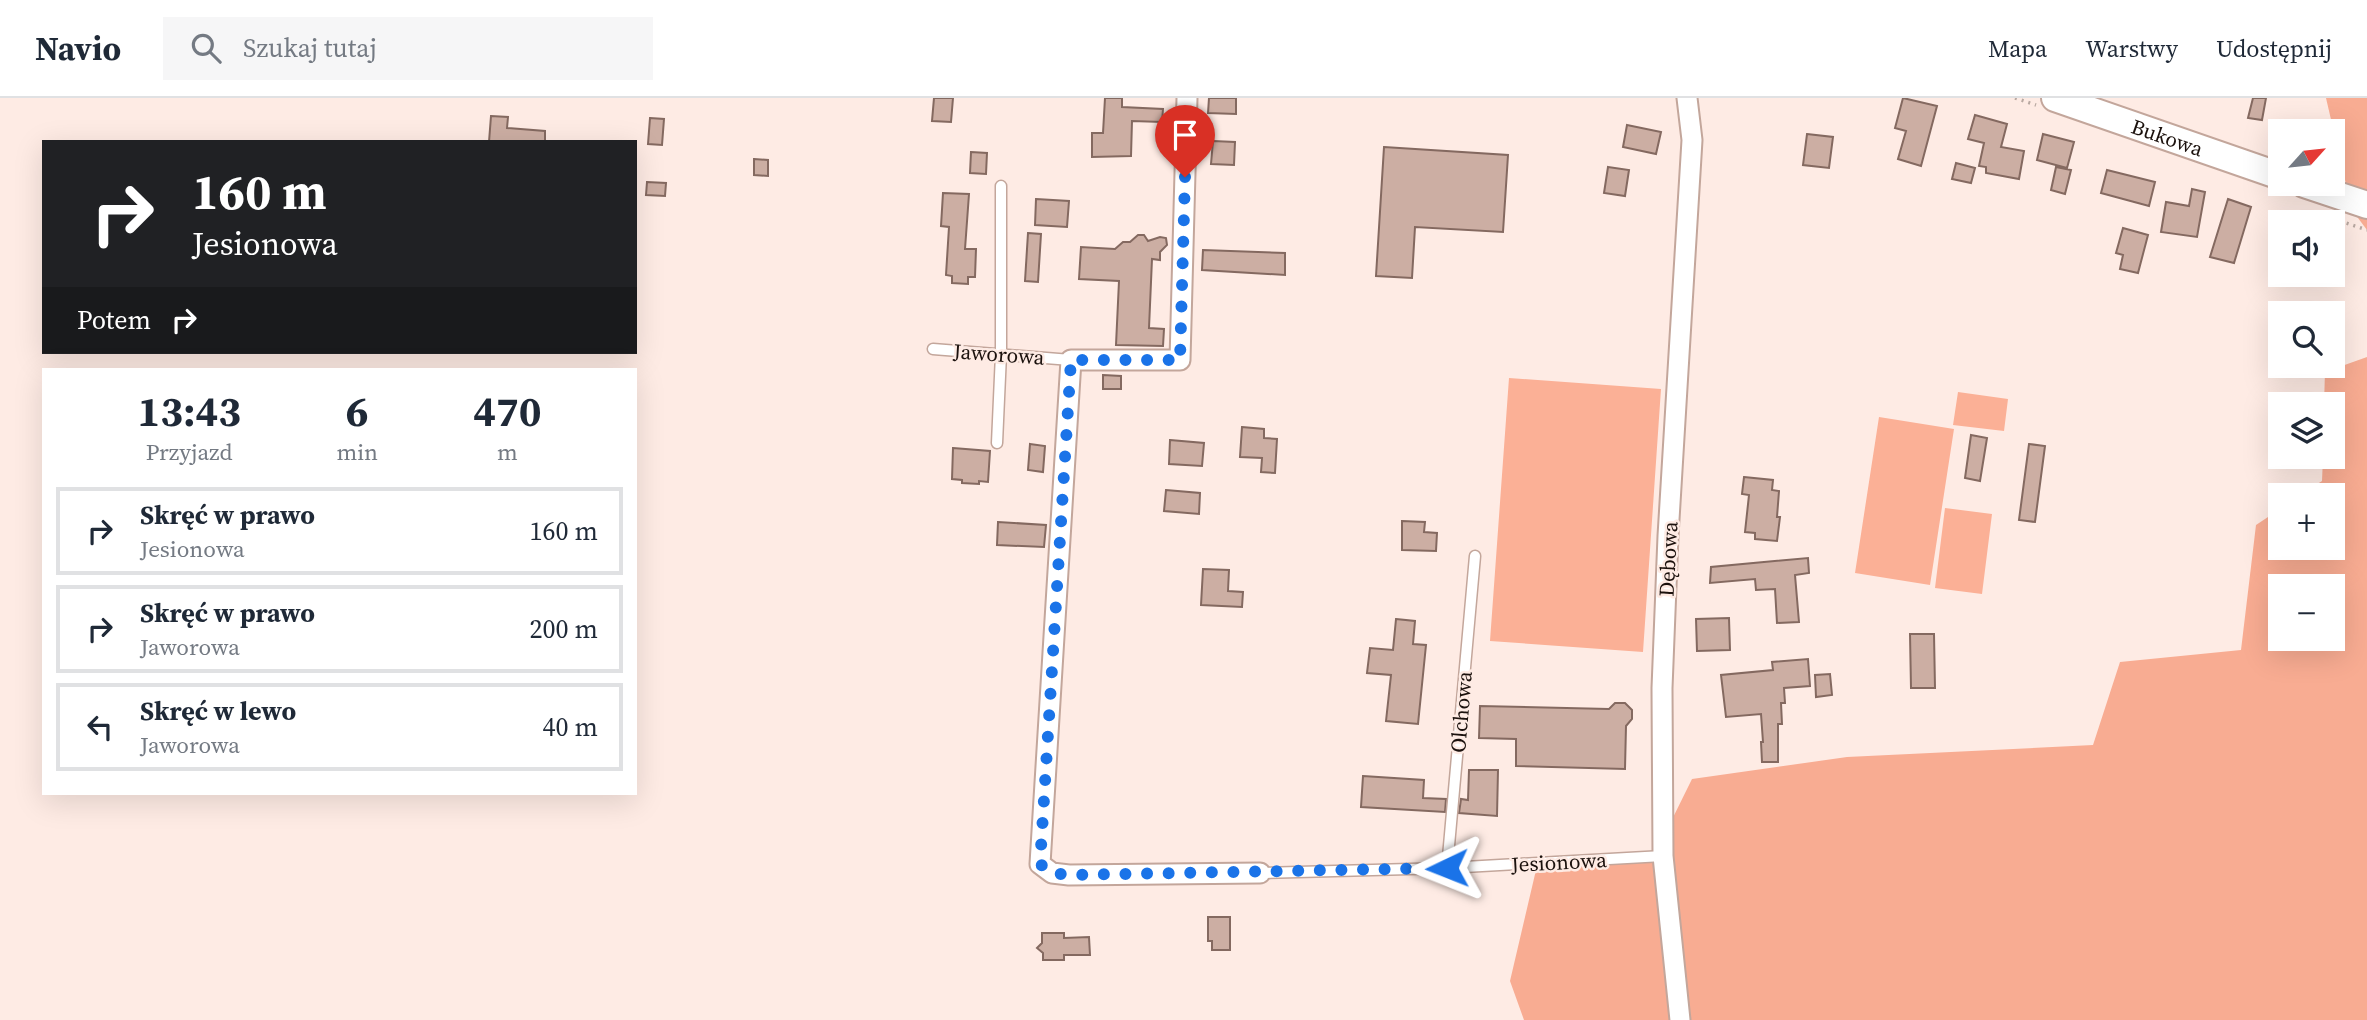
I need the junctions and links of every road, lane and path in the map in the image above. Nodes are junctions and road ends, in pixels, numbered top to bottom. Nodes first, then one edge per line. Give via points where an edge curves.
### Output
1 (1188, 98) edge
2 (1687, 98) edge
3 (2055, 98) edge
4 (2268, 172) edge
5 (1001, 186) dead end
6 (2340, 196) edge
7 (2367, 205) edge
8 (933, 349) dead end
9 (1001, 354) junction
10 (1071, 360) junction
11 (997, 443) dead end
12 (1475, 556) dead end
13 (1663, 856) junction
14 (1447, 868) junction
15 (1260, 873) joint
16 (1680, 1020) edge

1 - 10 street, Jaworowa via 1180,360
2 - 13 street, Dębowa via 1692,140 1663,662
3 - 4 street, Bukowa
5 - 9 lane
6 - 7 street
8 - 9 lane, Jaworowa
9 - 10 lane, Jaworowa
9 - 11 lane
10 - 15 street, Jesionowa via 1040,864 1052,873 1069,875
12 - 14 lane, Olchowa
13 - 14 lane, Jesionowa
13 - 16 street, Dębowa
14 - 15 lane, Jesionowa

